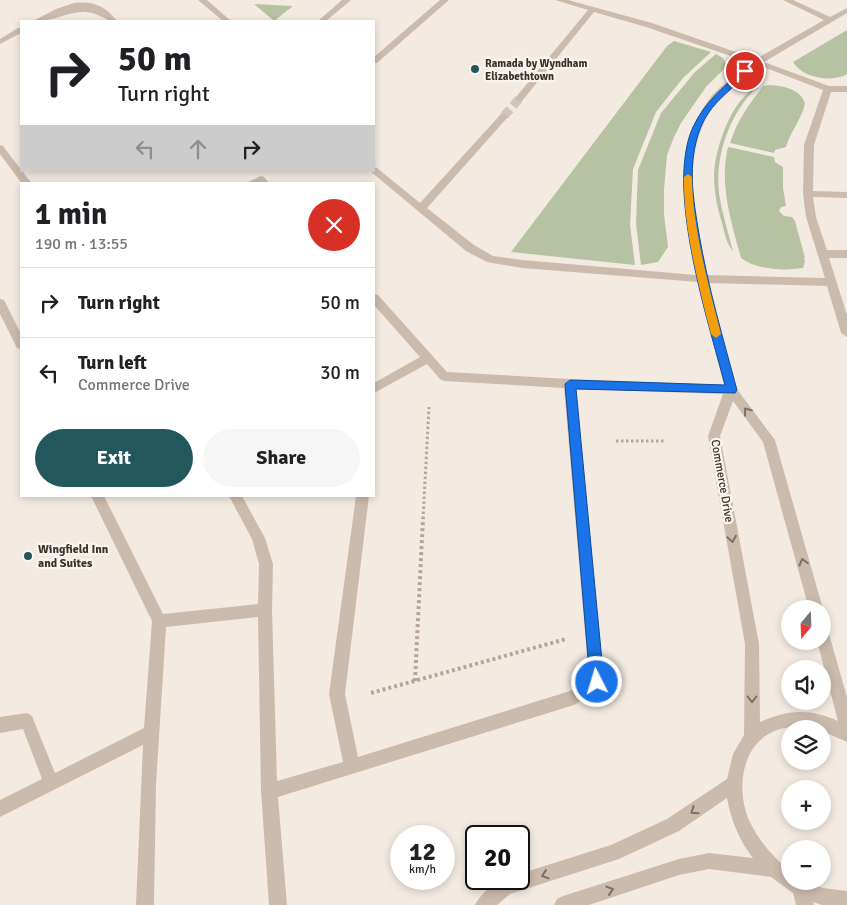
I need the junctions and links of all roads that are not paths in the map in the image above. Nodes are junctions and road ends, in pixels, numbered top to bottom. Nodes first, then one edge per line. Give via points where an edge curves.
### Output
1 (202, 0) edge
2 (347, 0) edge
3 (444, 0) edge
4 (559, 0) edge
5 (787, 0) edge
6 (593, 10) junction
7 (847, 10) edge
8 (39, 20) edge
9 (112, 20) edge
10 (226, 20) edge
11 (323, 20) edge
12 (831, 20) junction
13 (20, 31) edge
14 (0, 42) edge
15 (375, 60) edge
16 (757, 62) junction
17 (828, 89) junction
18 (847, 90) edge
19 (519, 100) tunnel mouth
20 (504, 116) tunnel mouth
21 (0, 148) edge
22 (375, 171) edge
23 (26, 182) edge
24 (808, 194) junction
25 (847, 194) edge
26 (421, 208) junction
27 (823, 254) junction
28 (847, 254) edge
29 (702, 278) junction
30 (830, 282) junction
31 (375, 299) edge
32 (0, 303) edge
33 (847, 333) edge
34 (20, 343) edge
35 (428, 358) junction
36 (570, 384) junction
37 (375, 387) edge
38 (732, 390) junction
39 (97, 497) edge
40 (236, 497) edge
41 (363, 497) edge
42 (813, 600) edge
43 (265, 610) junction
44 (159, 621) junction
45 (826, 650) edge
46 (0, 726) edge
47 (847, 726) edge
48 (152, 732) junction
49 (847, 734) edge
50 (752, 736) junction
51 (352, 767) junction
52 (51, 783) junction
53 (734, 784) junction
54 (269, 791) junction
55 (0, 809) edge
56 (773, 869) junction
57 (803, 897) edge
58 (847, 900) edge
59 (145, 905) edge
60 (278, 905) edge
61 (484, 905) edge
62 (563, 905) edge

1 - 10 street
2 - 11 street
3 - 15 street
4 - 6 street
5 - 12 street
6 - 16 street via 649,25
6 - 19 street
7 - 12 street
8 - 9 street via 69,6 84,4 96,6
12 - 16 street
13 - 14 street
16 - 17 street
16 - 29 street via 712,101 697,128 688,157 688,192
17 - 18 street
17 - 24 street via 809,145
20 - 26 street
21 - 23 street
22 - 26 street
24 - 25 street
24 - 27 street via 811,217
26 - 29 street via 470,248 491,259
27 - 28 street
27 - 30 street
29 - 30 street
29 - 38 street
30 - 33 street
31 - 35 street
32 - 34 street
35 - 36 street via 444,376
35 - 37 street
36 - 38 street
36 - 51 street via 597,682 574,697
42 -> 38 street via 769,440
38 -> 50 street, Commerce Drive via 714,436 752,644
39 - 44 street
40 - 43 street via 258,538 266,564
41 - 51 street via 337,694
43 - 44 street
43 - 54 street
44 - 48 street
45 - 47 street
46 - 52 street via 26,722
48 - 52 street
48 - 59 street
49 - 50 street via 823,723 796,719 772,723
50 - 53 street via 739,757
51 - 54 street
52 - 55 street
53 - 56 street via 738,813 752,842
53 -> 61 street via 663,830 613,853 505,888
54 - 60 street
56 - 57 street
62 -> 56 street via 679,867 710,861
57 - 58 street

